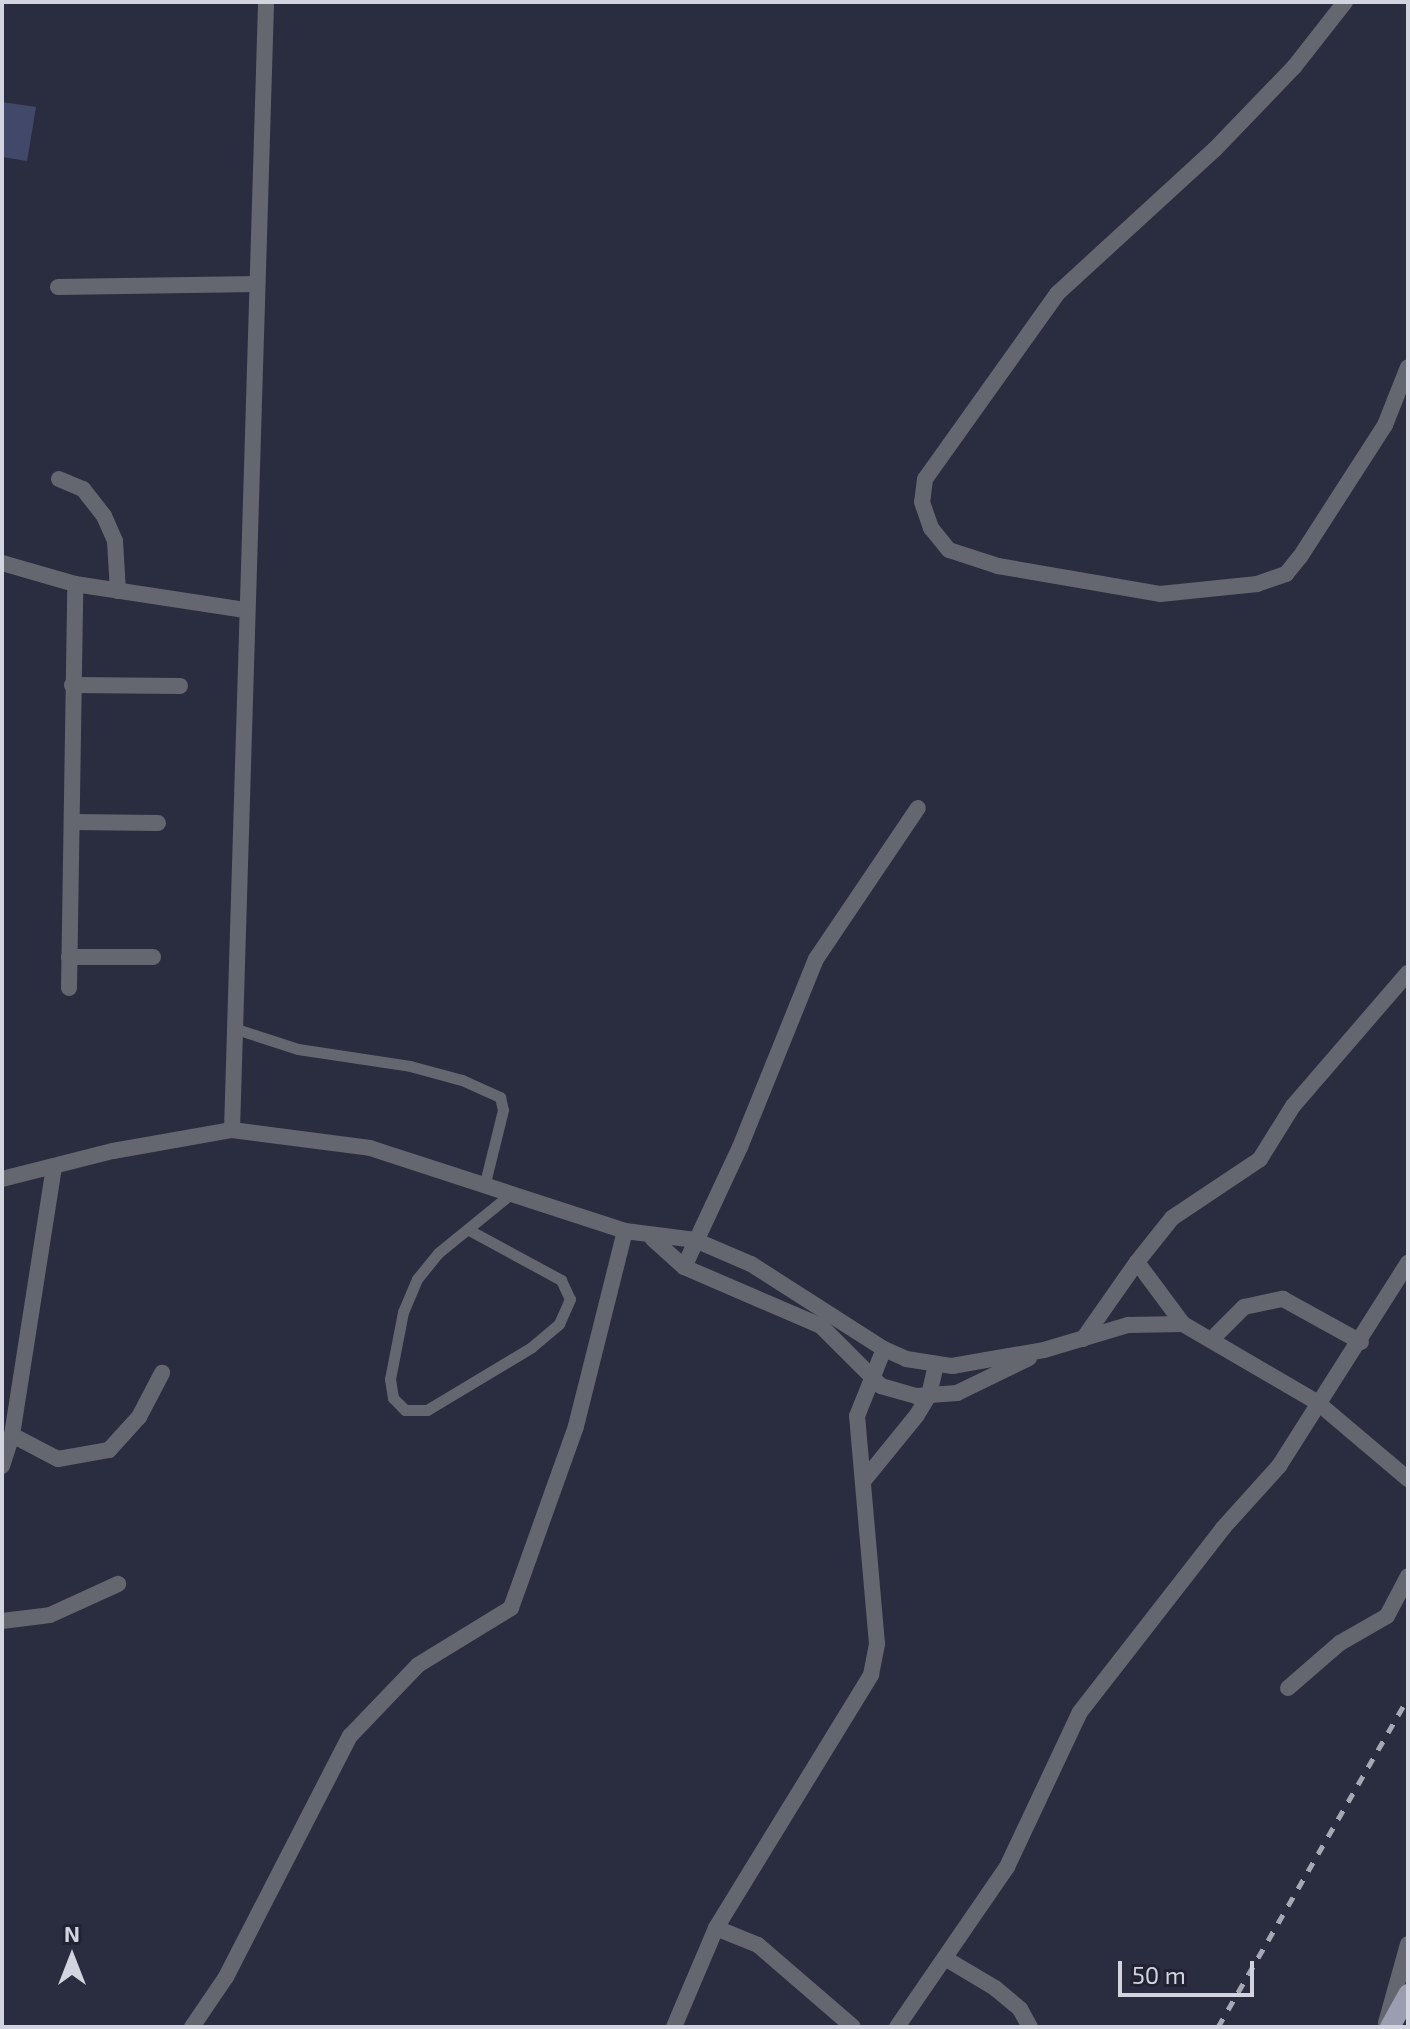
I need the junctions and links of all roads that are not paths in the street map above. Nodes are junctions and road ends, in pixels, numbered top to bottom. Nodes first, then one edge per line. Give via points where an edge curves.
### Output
1 (266, 2) edge
2 (1345, 2) edge
3 (256, 284) junction
4 (58, 287) dead end
5 (1408, 367) edge
6 (59, 479) dead end
7 (2, 563) edge
8 (75, 584) junction
9 (118, 591) junction
10 (245, 610) junction
11 (72, 685) junction
12 (180, 686) dead end
13 (918, 808) dead end
14 (72, 822) junction
15 (158, 823) dead end
16 (69, 957) junction
17 (153, 957) dead end
18 (1408, 973) edge
19 (69, 988) dead end
20 (236, 1029) junction
21 (232, 1130) junction
22 (54, 1166) junction
23 (2, 1179) edge
24 (485, 1183) junction
25 (514, 1191) junction
26 (469, 1230) junction
27 (625, 1231) junction
28 (653, 1239) junction
29 (695, 1240) junction
30 (1137, 1262) junction
31 (1408, 1263) edge
32 (684, 1267) junction
33 (795, 1292) junction
34 (788, 1309) junction
35 (1183, 1324) junction
36 (1083, 1339) junction
37 (1211, 1340) junction
38 (1361, 1342) junction
39 (884, 1349) junction
40 (1044, 1350) junction
41 (936, 1365) junction
42 (162, 1373) dead end
43 (871, 1376) junction
44 (928, 1397) junction
45 (1318, 1403) junction
46 (12, 1435) junction
47 (2, 1466) edge
48 (865, 1479) junction
49 (1408, 1479) edge
50 (1408, 1576) edge
51 (118, 1584) dead end
52 (2, 1621) edge
53 (1288, 1688) dead end
54 (716, 1928) junction
55 (1408, 1944) edge
56 (948, 1960) junction
57 (1408, 1994) edge
58 (192, 2027) edge
59 (674, 2027) edge
60 (853, 2027) edge
61 (897, 2027) edge
62 (1030, 2027) edge
63 (1388, 2027) edge

1 - 3 street
2 - 5 street via 1294,67 1215,149 1057,294 925,479 922,502 931,528 949,550 998,566 1160,594 1257,584 1286,574 1300,557 1385,425
3 - 4 street
3 - 10 street
6 - 9 street via 83,489 104,516 115,541
7 - 8 street
8 - 9 street
8 - 11 street
9 - 10 street
10 - 20 street
11 - 12 street
11 - 14 street
13 - 29 street via 847,905 816,959 740,1147
14 - 15 street
14 - 16 street
16 - 17 street
16 - 19 street
18 - 30 street via 1293,1106 1260,1159 1172,1218
20 - 21 street
20 - 24 lane via 298,1049 410,1066 500,1097 503,1110
21 - 22 street
21 - 24 street via 370,1148
22 - 23 street
22 - 46 street
24 - 25 street
25 - 26 lane
25 - 27 street
26 - 26 lane via 438,1253 417,1279 403,1312 390,1379 393,1398 405,1410 427,1410 532,1347 559,1324 570,1299 561,1280
27 - 28 street
27 - 58 street via 576,1426 511,1608 418,1665 350,1736 226,1977
28 - 29 street
28 - 32 street
29 - 32 street
29 - 33 street via 751,1264
30 - 35 street
30 - 36 street
31 - 38 street
32 - 34 street
33 - 34 street
33 - 39 street
34 - 43 street via 821,1326
35 - 36 street via 1128,1325
35 - 37 street
36 - 40 street
37 - 38 street via 1244,1307 1283,1299
37 - 45 street
38 - 45 street
39 - 41 street
39 - 43 street
40 - 41 street
40 - 44 street via 957,1393
41 - 44 street
42 - 46 street via 139,1417 109,1450 58,1459
43 - 44 street via 881,1386
43 - 48 street via 857,1416
44 - 48 street
45 - 49 street
45 - 56 street via 1279,1466 1223,1528 1080,1712 1007,1867
46 - 47 street
48 - 54 street via 877,1644 871,1675
50 - 53 street via 1387,1616 1349,1637
51 - 52 street via 50,1615
54 - 59 street
54 - 60 street via 758,1945
55 - 63 street
56 - 61 street
56 - 62 street via 995,1988 1020,2009
57 - 63 main road

